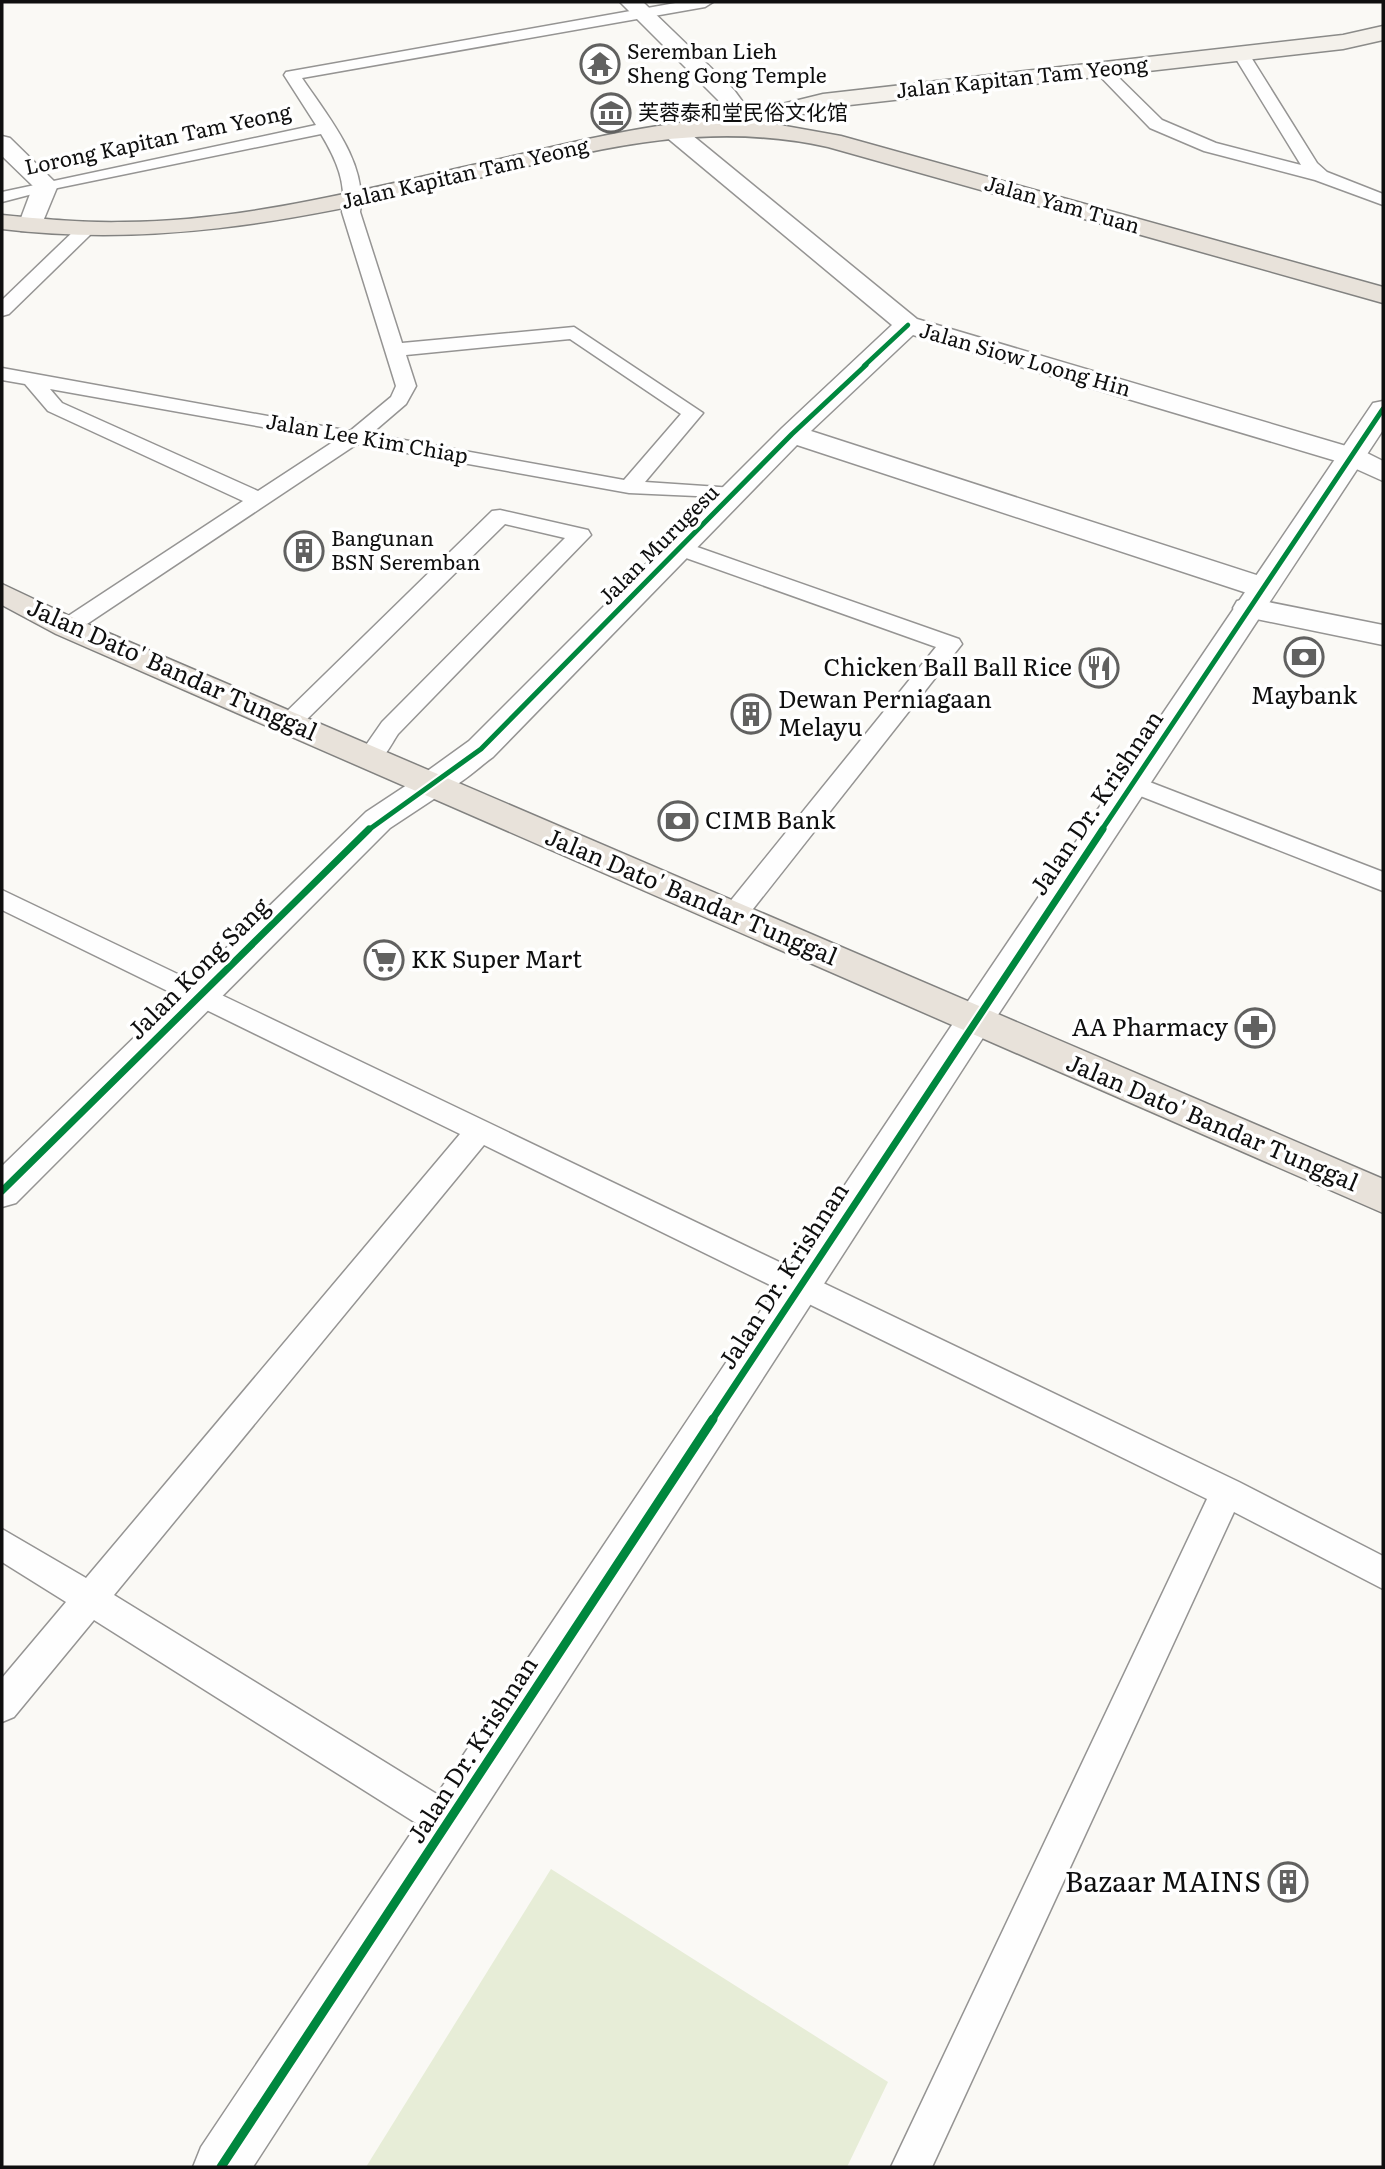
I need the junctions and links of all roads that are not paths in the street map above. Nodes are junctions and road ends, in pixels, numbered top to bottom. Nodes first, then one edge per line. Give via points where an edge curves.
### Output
1 (705, 2) edge
2 (636, 8) edge
3 (1383, 33) edge
4 (1241, 54) junction
5 (1101, 69) junction
6 (738, 127) junction
7 (325, 128) junction
8 (673, 131) junction
9 (2, 143) edge
10 (1321, 176) junction
11 (46, 185) junction
12 (2, 197) edge
13 (356, 199) junction
14 (1383, 200) edge
15 (2, 222) edge
16 (30, 226) junction
17 (84, 231) junction
18 (1383, 295) edge
19 (2, 310) edge
20 (908, 325) junction
21 (395, 350) junction
22 (2, 374) edge
23 (32, 380) junction
24 (1383, 409) edge
25 (792, 434) junction
26 (356, 436) junction
27 (1353, 457) junction
28 (1383, 472) edge
29 (629, 487) junction
30 (734, 494) junction
31 (260, 500) junction
32 (680, 548) junction
33 (2, 593) edge
34 (1255, 598) junction
35 (67, 627) junction
36 (1383, 635) edge
37 (289, 723) junction
38 (369, 758) junction
39 (1134, 784) junction
40 (431, 785) junction
41 (1383, 882) edge
42 (2, 898) edge
43 (733, 915) junction
44 (200, 995) junction
45 (975, 1020) junction
46 (480, 1130) junction
47 (2, 1191) edge
48 (1383, 1197) edge
49 (800, 1286) junction
50 (1227, 1492) junction
51 (2, 1544) edge
52 (1383, 1573) edge
53 (90, 1599) junction
54 (2, 1704) edge
55 (448, 1822) junction
56 (221, 2167) edge
57 (911, 2167) edge

1 - 2 lane
2 - 6 street via 726,95
2 - 7 lane via 292,75
3 - 4 main road, Jalan Kapitan Tam Yeong
4 - 5 main road, Jalan Kapitan Tam Yeong
4 - 10 lane via 1298,149
5 - 6 main road, Jalan Kapitan Tam Yeong via 823,101
5 - 10 lane via 1156,124 1210,147
6 - 8 highway, Jalan Kapitan Tam Yeong
6 - 18 highway, Jalan Yam Tuan via 786,130 833,141
7 - 11 lane, Lorong Kapitan Tam Yeong
7 - 13 lane via 350,173
8 - 13 highway, Jalan Kapitan Tam Yeong via 623,138
8 - 20 street, Jalan Siow Loong Hin
9 - 11 street
10 - 14 lane
11 - 12 lane, Lorong Kapitan Tam Yeong
11 - 16 street
13 - 17 highway, Jalan Kapitan Tam Yeong via 166,229
13 - 21 lane via 351,212
15 - 16 highway, Jalan Kapitan Tam Yeong
16 - 17 highway, Jalan Kapitan Tam Yeong
17 - 19 lane
20 - 25 street, Jalan Murugesu
20 - 27 street, Jalan Siow Loong Hin
21 - 26 lane via 406,386 399,400
21 - 29 lane via 574,334 693,413
22 - 23 lane, Jalan Lee Kim Chiap
23 - 26 lane, Jalan Lee Kim Chiap
23 - 31 lane via 55,407
24 - 27 street, Jalan Dr. Krishnan
25 - 30 street, Jalan Murugesu
25 - 34 street
26 - 29 lane, Jalan Lee Kim Chiap
26 - 31 lane
27 - 28 street, Jalan Siow Loong Hin
27 - 34 street, Jalan Dr. Krishnan
29 - 30 lane, Jalan Lee Kim Chiap
30 - 32 street, Jalan Murugesu
31 - 35 lane
32 - 40 street, Jalan Murugesu via 481,749
32 - 43 lane via 951,644
33 - 35 highway, Jalan Dato' Bandar Tunggal
34 - 36 street
34 - 39 street, Jalan Dr. Krishnan
35 - 37 highway, Jalan Dato' Bandar Tunggal
37 - 38 highway, Jalan Dato' Bandar Tunggal
37 - 38 lane via 500,516 580,535 390,728
38 - 40 highway, Jalan Dato' Bandar Tunggal
39 - 41 lane
39 - 45 street, Jalan Dr. Krishnan
40 - 43 highway, Jalan Dato' Bandar Tunggal
40 - 44 street, Jalan Kong Sang via 378,820
42 - 44 lane
43 - 45 highway, Jalan Dato' Bandar Tunggal
44 - 46 lane
44 - 47 street, Jalan Kong Sang
45 - 48 highway, Jalan Dato' Bandar Tunggal
45 - 49 street, Jalan Dr. Krishnan
46 - 49 lane
46 - 53 lane
49 - 50 lane
49 - 55 street, Jalan Dr. Krishnan
50 - 52 lane
50 - 57 lane
51 - 53 lane
53 - 54 lane
53 - 55 lane
55 - 56 street, Jalan Dr. Krishnan

